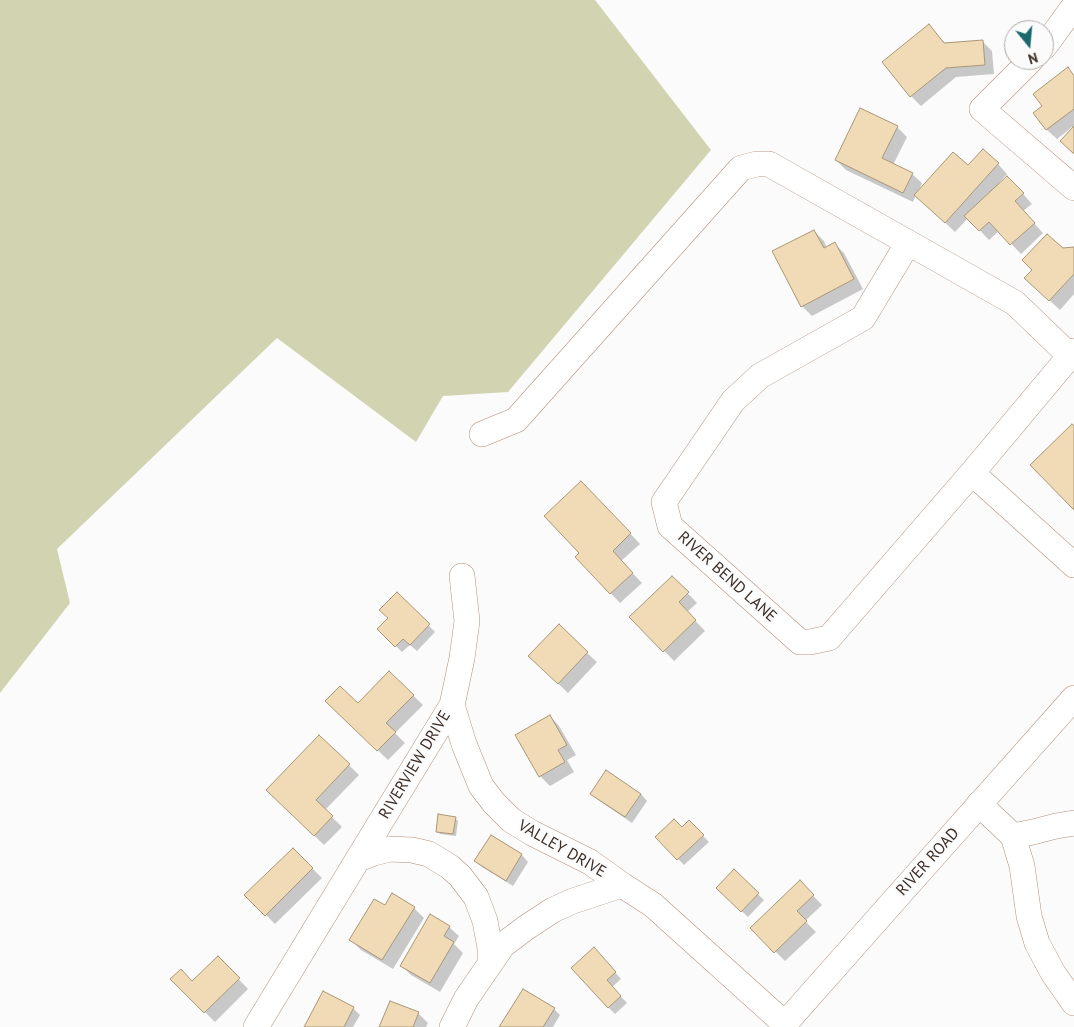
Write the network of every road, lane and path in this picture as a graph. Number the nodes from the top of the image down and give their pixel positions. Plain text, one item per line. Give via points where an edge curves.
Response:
1 (1074, 6) edge
2 (1054, 34) edge
3 (1021, 70) edge
4 (1074, 188) edge
5 (908, 242) junction
6 (1072, 354) edge
7 (482, 434) dead end
8 (972, 473) junction
9 (1074, 565) edge
10 (462, 576) dead end
11 (1074, 698) edge
12 (452, 705) junction
13 (980, 804) junction
14 (1074, 823) edge
15 (1013, 836) junction
16 (358, 860) junction
17 (622, 885) junction
18 (490, 964) junction
19 (1074, 1003) edge
20 (784, 1025) edge
21 (256, 1027) edge
22 (452, 1027) edge

1 - 2 street
3 - 4 street via 982,109
5 - 6 street, RIVER BEND LANE via 1015,303
5 - 7 street, RIVER BEND LANE via 769,164 741,168 516,420
5 - 8 street, RIVER BEND LANE via 863,318 760,376 733,401 664,502 670,526 800,642 810,642 830,638
6 - 8 street, RIVER BEND LANE
8 - 9 street
10 - 12 street, RIVERVIEW DRIVE via 467,621
11 - 13 street, RIVER ROAD
12 - 16 street, RIVERVIEW DRIVE
12 - 17 street, VALLEY DRIVE via 481,786 494,804 518,825 590,862
13 - 15 street
13 - 20 street, RIVER ROAD
14 - 15 street
15 - 19 street via 1037,943
16 - 18 street via 390,849 412,850 430,854 450,867 476,897 485,921
16 - 21 street, RIVERVIEW DRIVE
17 - 18 street, VALLEY DRIVE via 554,910 503,945
17 - 20 street, VALLEY DRIVE via 652,905
18 - 22 street, VALLEY DRIVE

